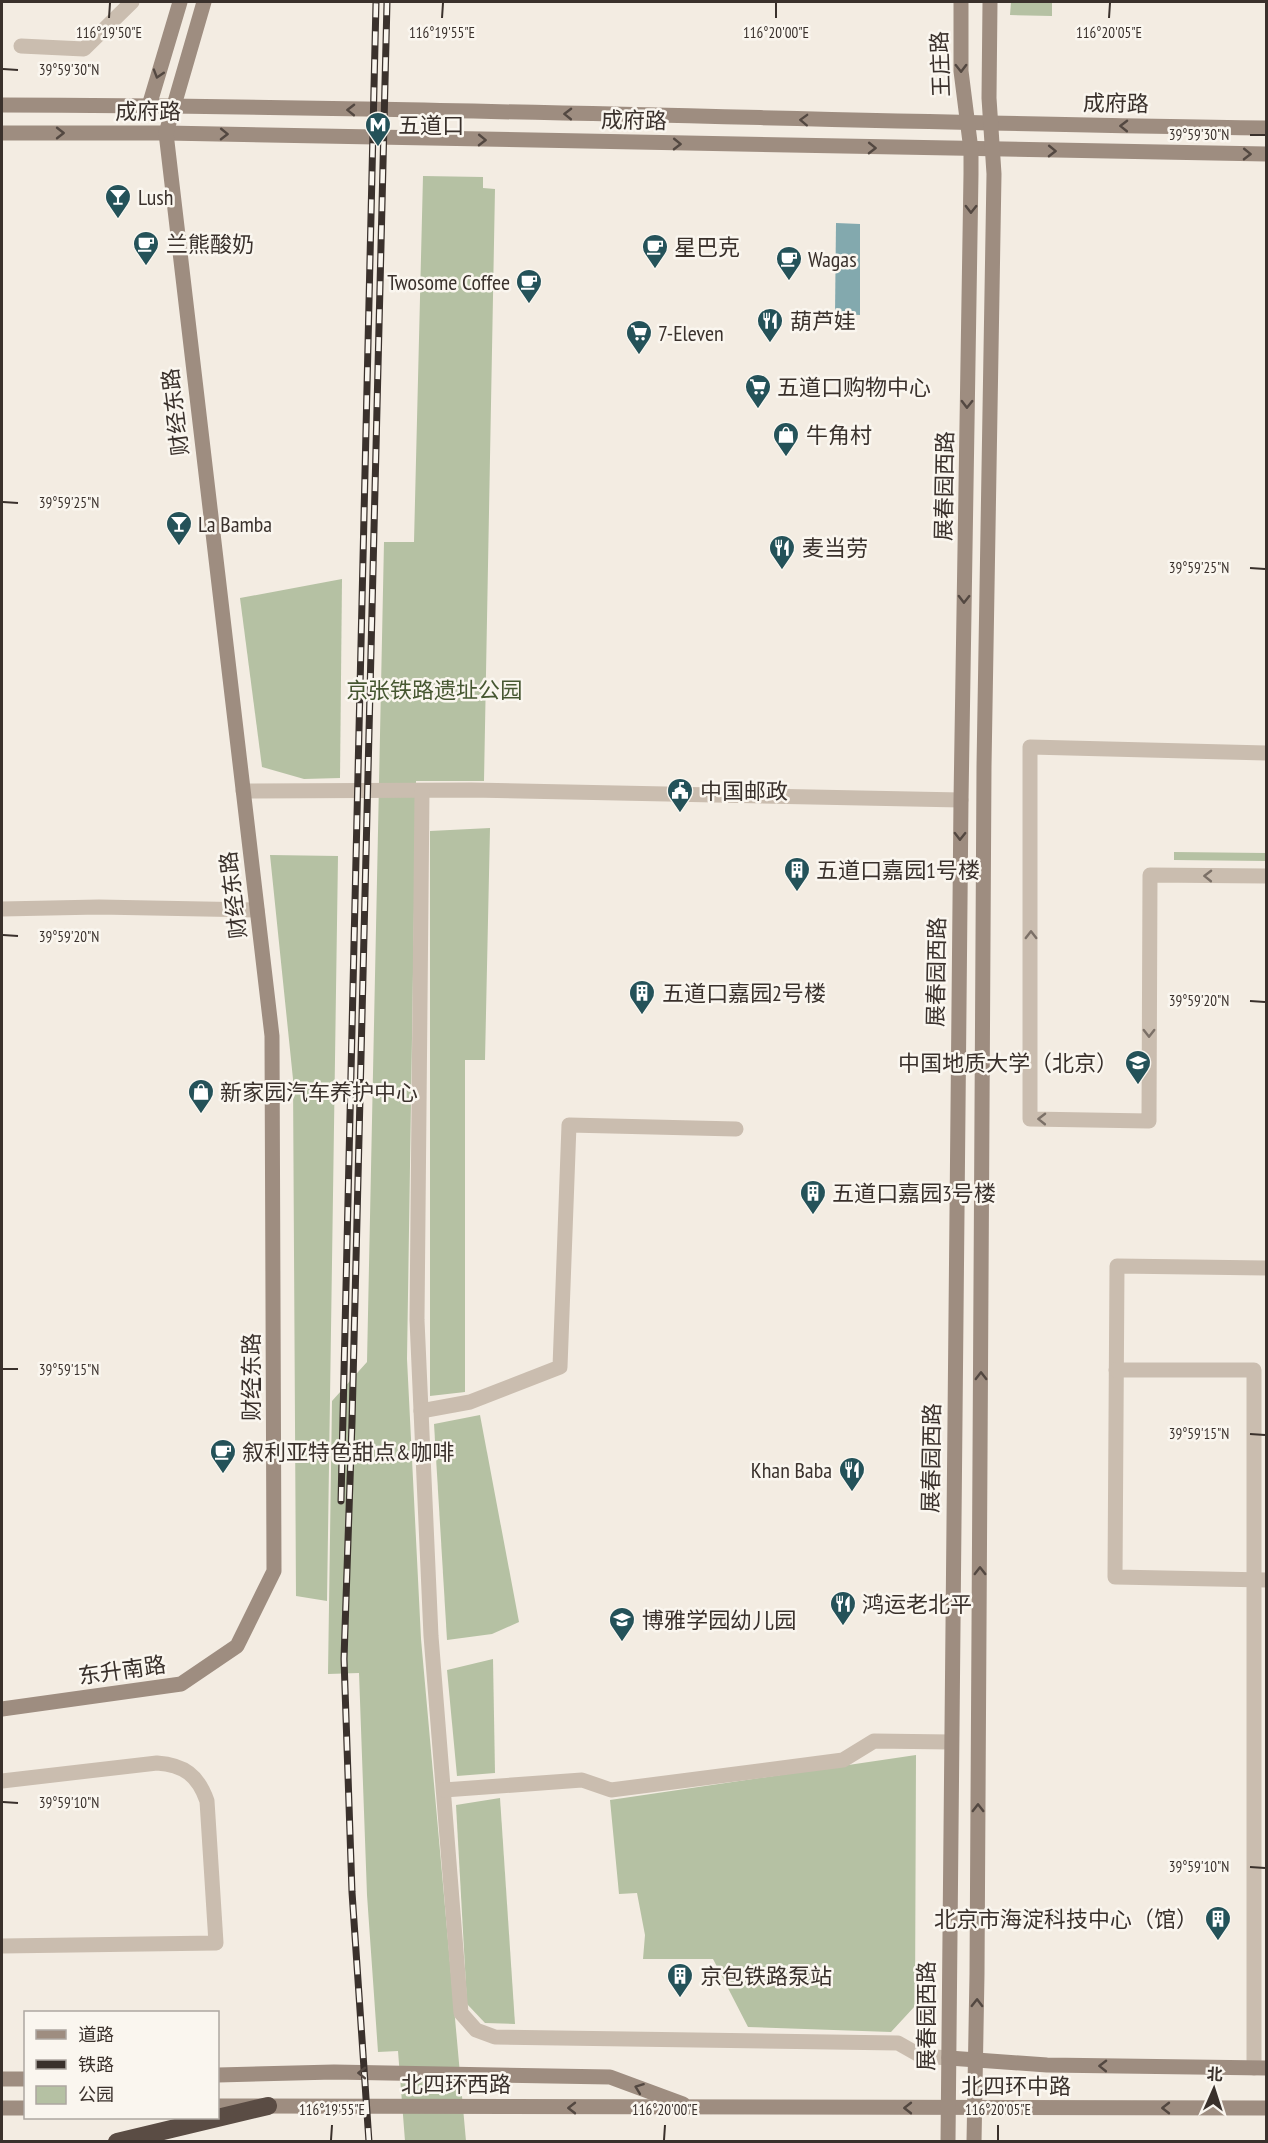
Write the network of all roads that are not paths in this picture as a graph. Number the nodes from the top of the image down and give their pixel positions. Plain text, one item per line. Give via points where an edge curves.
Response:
1 (132, 2) edge
2 (180, 2) edge
3 (204, 2) edge
4 (962, 2) edge
5 (990, 2) edge
6 (21, 46) dead end
7 (2, 105) edge
8 (149, 106) junction
9 (174, 106) junction
10 (968, 124) junction
11 (992, 124) junction
12 (1266, 128) edge
13 (2, 133) edge
14 (165, 133) junction
15 (971, 150) junction
16 (994, 150) junction
17 (1266, 154) edge
18 (1266, 753) edge
19 (243, 791) junction
20 (422, 791) junction
21 (961, 800) junction
22 (1266, 876) edge
23 (2, 909) edge
24 (257, 910) junction
25 (736, 1129) dead end
26 (1266, 1268) edge
27 (1116, 1370) junction
28 (421, 1411) junction
29 (1260, 1471) edge
30 (1260, 1580) edge
31 (237, 1646) joint
32 (2, 1709) edge
33 (951, 1742) junction
34 (2, 1781) edge
35 (444, 1790) junction
36 (2, 1946) edge
37 (949, 2058) junction
38 (975, 2061) junction
39 (1260, 2068) edge
40 (219, 2074) edge
41 (2, 2079) edge
42 (24, 2079) edge
43 (219, 2106) edge
44 (268, 2106) junction
45 (2, 2108) edge
46 (24, 2108) edge
47 (694, 2108) junction
48 (1266, 2108) edge
49 (219, 2118) edge
50 (213, 2119) edge
51 (117, 2142) edge
52 (948, 2142) edge
53 (974, 2142) edge

1 - 6 street via 84,49
2 -> 8 main road
3 - 9 main road
4 -> 10 main road, 王庄路 via 961,80
5 - 11 main road, 展春园西路
7 - 8 main road, 成府路
8 - 9 main road, 成府路
8 - 14 main road
10 -> 9 main road, 成府路
9 - 14 main road
10 - 11 main road, 成府路
10 - 15 main road, 王庄路
12 -> 11 main road, 成府路
11 - 16 main road, 展春园西路
13 -> 14 main road, 成府路
14 -> 15 main road, 成府路
14 - 19 main road, 财经东路
15 - 16 main road, 成府路
15 -> 21 main road, 展春园西路
16 -> 17 main road, 成府路
38 -> 16 main road, 展春园西路 via 984,767
22 -> 18 street via 1150,875 1149,1121 1030,1119 1030,747
19 - 20 street
19 - 24 main road, 财经东路
20 - 21 street
20 - 28 street via 417,1320
21 -> 33 main road, 展春园西路
23 - 24 street via 99,906
24 - 31 main road, 财经东路 via 272,1036 274,1571
25 - 28 street via 568,1125 560,1367 470,1402
26 - 27 street via 1117,1266
27 - 29 street via 1254,1370
27 - 30 street via 1115,1577
28 - 35 street via 431,1636
29 - 30 street
30 - 39 street
31 - 32 main road, 东升南路 via 181,1684
33 - 35 street via 874,1741 843,1760 611,1790 582,1780
33 - 37 main road, 展春园西路
34 - 36 street via 157,1763 175,1764 191,1774 207,1801 216,1943
35 - 37 street via 461,2013 476,2030 495,2037 898,2043 921,2056
37 - 38 main road
37 - 52 main road, 展春园西路
39 -> 38 main road
38 - 53 main road, 展春园西路
47 -> 40 main road via 610,2077
41 - 42 main road
43 - 44 main road, 北四环西路
47 -> 44 main road, 北四环西路
44 - 49 highway
45 - 46 main road
48 -> 47 main road, 北四环中路
50 - 51 highway

